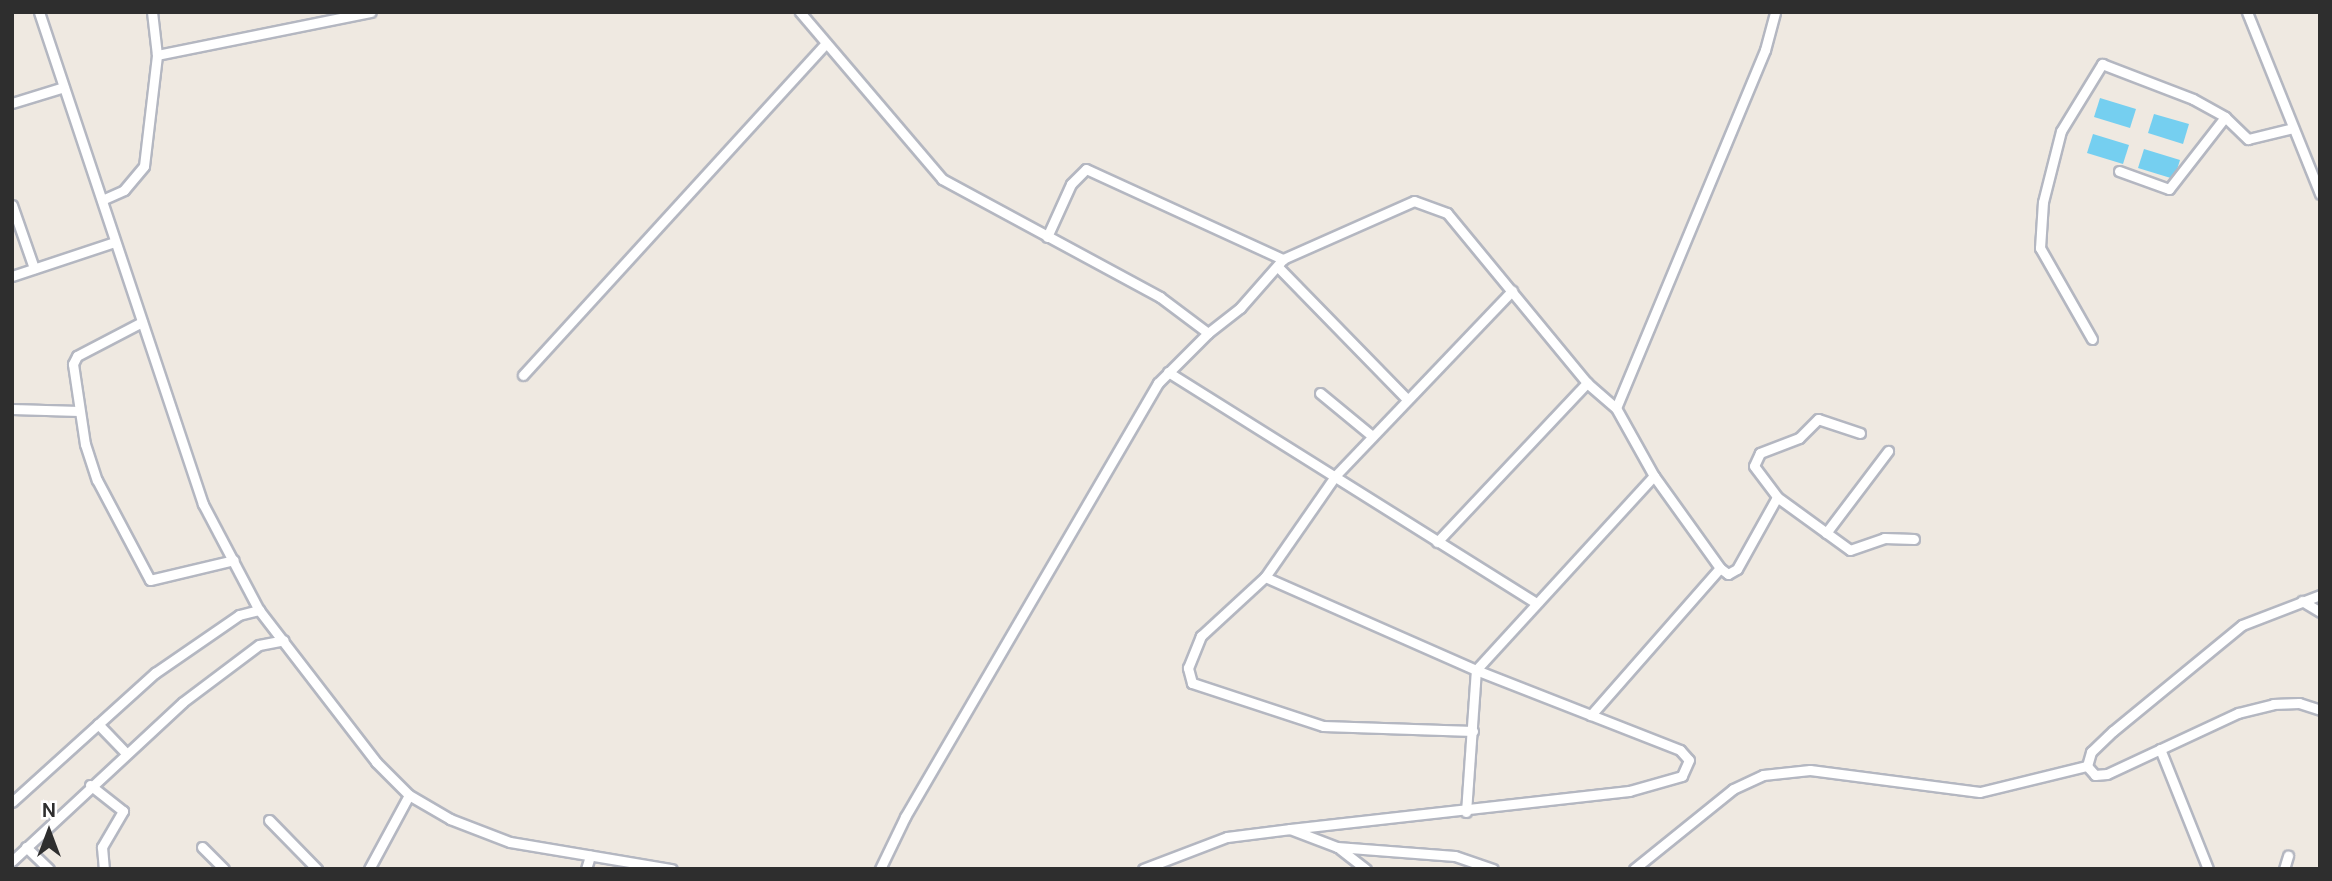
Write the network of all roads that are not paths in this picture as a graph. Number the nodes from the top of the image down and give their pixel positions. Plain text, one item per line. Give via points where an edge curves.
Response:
1 (39, 12) edge
2 (152, 12) edge
3 (371, 12) edge
4 (800, 12) edge
5 (1774, 12) edge
6 (2247, 12) edge
7 (361, 14) edge
8 (826, 43) junction
9 (157, 55) junction
10 (64, 87) junction
11 (12, 103) edge
12 (2225, 117) junction
13 (2293, 128) junction
14 (2119, 171) dead end
15 (2320, 194) edge
16 (102, 200) junction
17 (12, 205) edge
18 (1047, 237) junction
19 (115, 242) junction
20 (1281, 263) junction
21 (34, 268) junction
22 (12, 276) edge
23 (1512, 291) junction
24 (142, 322) junction
25 (1208, 333) junction
26 (2092, 339) dead end
27 (1168, 372) junction
28 (523, 375) dead end
29 (1587, 383) junction
30 (1320, 393) dead end
31 (1406, 398) junction
32 (1616, 408) junction
33 (12, 410) edge
34 (79, 411) junction
35 (1860, 433) dead end
36 (1371, 435) junction
37 (1888, 451) dead end
38 (1336, 475) junction
39 (1654, 476) junction
40 (1777, 497) junction
41 (1826, 533) junction
42 (1914, 539) dead end
43 (1437, 542) junction
44 (234, 560) junction
45 (1720, 568) junction
46 (1265, 577) junction
47 (2320, 595) edge
48 (2302, 601) junction
49 (1535, 602) junction
50 (259, 610) junction
51 (2320, 612) edge
52 (284, 640) junction
53 (1476, 670) junction
54 (2320, 710) edge
55 (1591, 715) junction
56 (98, 724) junction
57 (1473, 731) junction
58 (2160, 749) junction
59 (125, 752) junction
60 (2087, 766) junction
61 (90, 785) junction
62 (409, 795) junction
63 (12, 802) edge
64 (1466, 812) junction
65 (269, 820) dead end
66 (1290, 829) junction
67 (1337, 846) junction
68 (26, 847) junction
69 (202, 847) dead end
70 (590, 856) junction
71 (2288, 856) dead end
72 (12, 862) edge
73 (1157, 865) edge
74 (648, 867) edge
75 (50, 869) edge
76 (104, 869) edge
77 (224, 869) edge
78 (317, 869) edge
79 (369, 869) edge
80 (586, 869) edge
81 (672, 869) edge
82 (880, 869) edge
83 (1143, 869) edge
84 (1366, 869) edge
85 (1493, 869) edge
86 (1633, 869) edge
87 (2208, 869) edge
88 (2284, 869) edge

1 - 10 street
2 - 9 street
3 - 7 street
4 - 8 street
5 - 32 street via 1765,50
6 - 13 street
7 - 9 street
8 - 18 street via 942,179
8 - 28 street
9 - 16 street via 144,166 124,190
10 - 11 street
10 - 16 street
12 - 13 street via 2248,139
12 - 14 street via 2169,189
12 - 26 street via 2146,78 2102,64 2061,131 2043,202 2040,248
13 - 15 street
16 - 19 street
17 - 21 street
18 - 20 street via 1071,184 1086,169
18 - 25 street via 1160,298
19 - 21 street
19 - 24 street
20 - 23 street via 1380,212 1426,202 1447,213
20 - 25 street
20 - 31 street
21 - 22 street
23 - 29 street
23 - 31 street
24 - 34 street via 77,356 72,375
24 - 44 street via 203,503
25 - 27 street
27 - 38 street
27 - 82 street via 1081,511
29 - 32 street
29 - 43 street
30 - 36 street
31 - 36 street
32 - 39 street
33 - 34 street
34 - 44 street via 97,480 123,522 144,577 158,580
35 - 40 street via 1818,419 1799,438 1760,453 1754,466
36 - 38 street
37 - 41 street
38 - 43 street
38 - 46 street
39 - 45 street
39 - 49 street
40 - 41 street
40 - 45 street via 1737,569 1728,575
41 - 42 street via 1850,550 1884,538
43 - 49 street
44 - 50 street
45 - 55 street
46 - 53 street
46 - 57 street via 1201,636 1188,668 1192,683 1323,726
47 - 48 street
48 - 51 street
48 - 60 street via 2233,632 2113,731 2091,752
49 - 53 street
50 - 52 street
50 - 56 street via 239,615 210,633
52 - 59 street via 259,645
52 - 62 street via 376,762
53 - 55 street
53 - 57 street
54 - 58 street via 2299,703 2273,704 2238,713
55 - 64 street via 1680,750 1689,760 1688,770 1655,786
56 - 59 street
56 - 63 street
57 - 64 street
58 - 60 street via 2107,774 2095,775
58 - 87 street
59 - 61 street
60 - 86 street via 1980,792 1810,771 1763,775 1732,789
61 - 68 street
61 - 76 street via 123,811 102,847
62 - 70 street via 491,835
62 - 79 street
64 - 66 street
65 - 78 street
66 - 67 street
66 - 73 street via 1227,837
67 - 84 street
67 - 85 street via 1455,856
68 - 72 street
68 - 75 street
69 - 77 street
70 - 74 street
70 - 80 street
71 - 88 street
73 - 83 street
74 - 81 street

